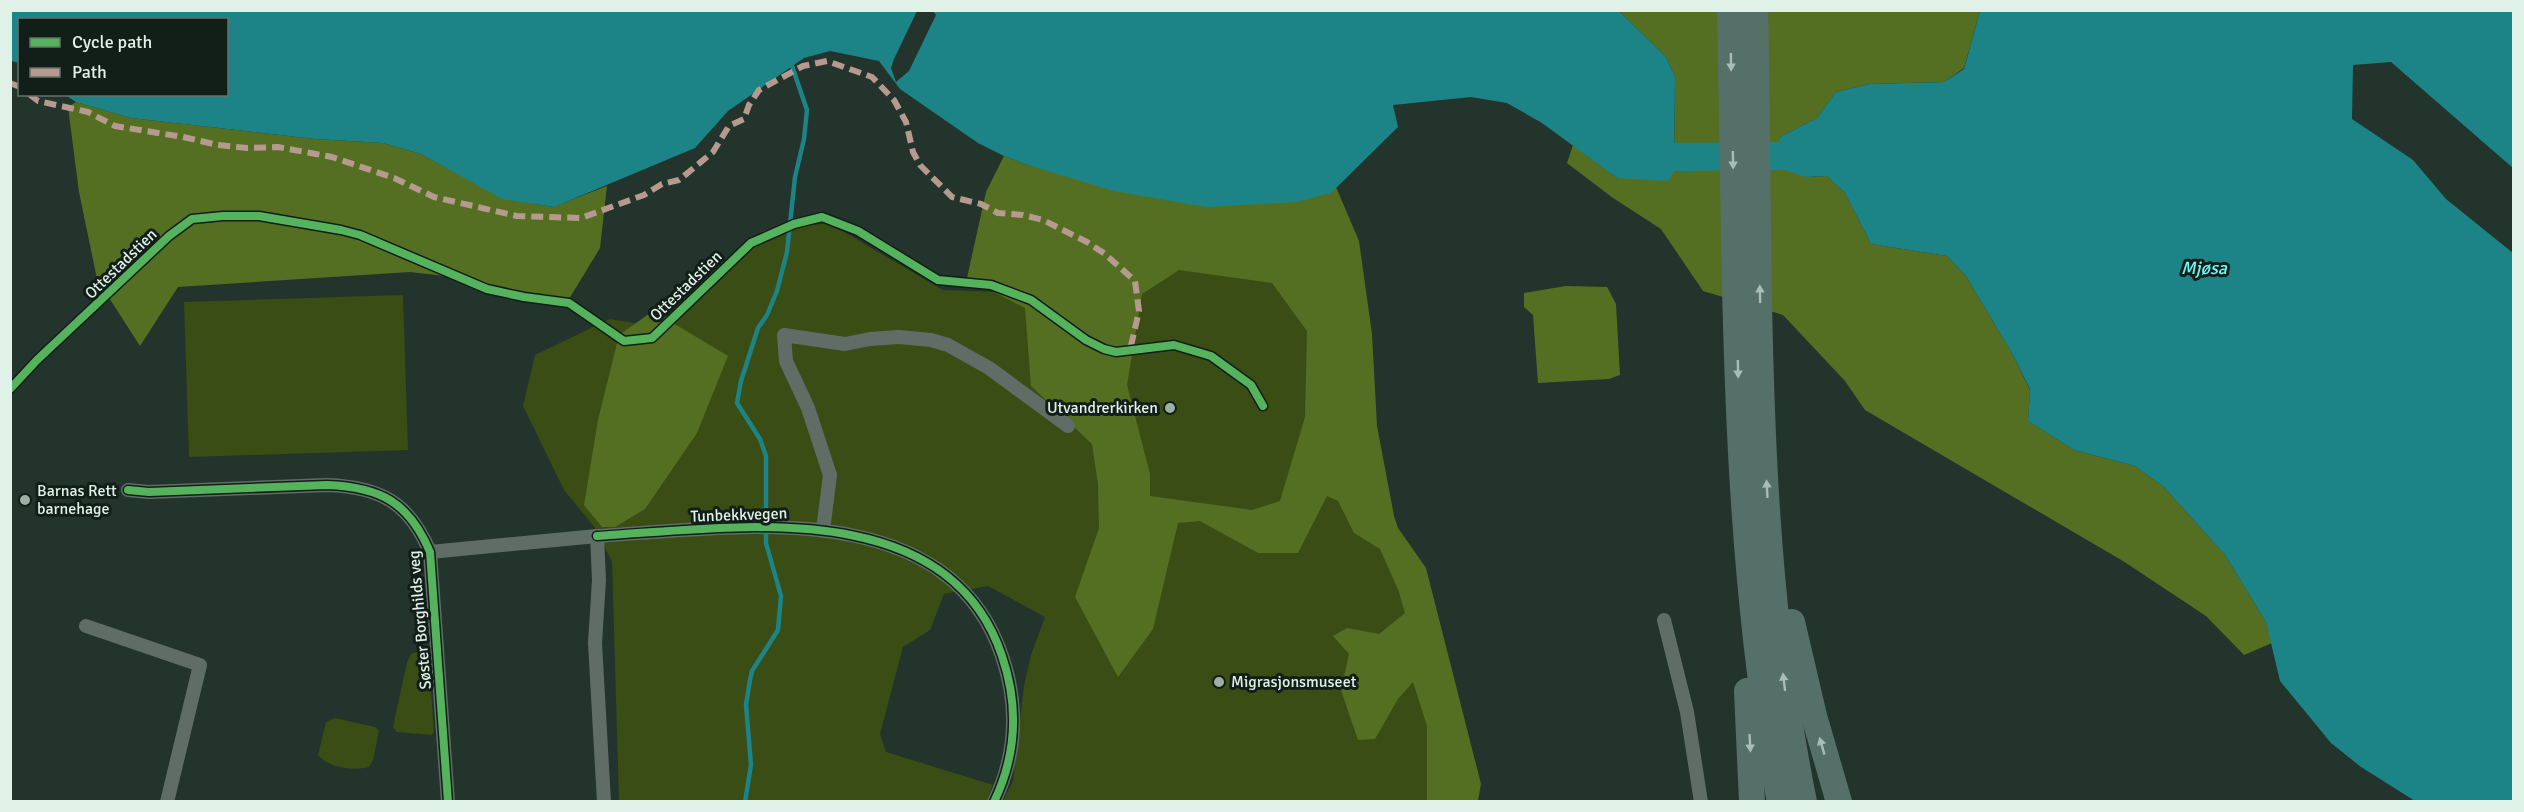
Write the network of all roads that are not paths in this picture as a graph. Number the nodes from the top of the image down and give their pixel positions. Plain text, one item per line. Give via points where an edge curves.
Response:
1 (1730, 10) edge
2 (1755, 10) edge
3 (1746, 204) junction
4 (1068, 426) dead end
5 (128, 490) dead end
6 (823, 530) junction
7 (597, 536) junction
8 (1770, 548) junction
9 (430, 552) junction
10 (1748, 559) junction
11 (1664, 620) dead end
12 (86, 626) dead end
13 (167, 801) edge
14 (448, 801) edge
15 (604, 801) edge
16 (994, 801) edge
17 (1701, 801) edge
18 (1752, 801) edge
19 (1780, 801) edge
20 (1804, 801) edge
21 (1839, 801) edge

1 -> 3 highway via 1732,114
2 - 3 highway via 1757,114
8 -> 3 highway via 1762,384
3 -> 10 highway via 1740,424
4 - 6 street via 989,368 948,345 899,337 845,344 784,335 786,362 808,408 830,475
5 - 9 street, Søster Borghilds veg via 355,486 372,490 405,512 421,530
6 - 7 street, Tunbekkvegen via 789,526
6 - 16 street, Tunbekkvegen via 851,535 927,562 972,598 993,630 1008,676 1014,715 1014,738
7 - 9 street, Tunbekkvegen
7 - 15 street via 595,643
20 -> 8 highway via 1784,682
21 -> 8 highway
9 - 14 street, Søster Borghilds veg
10 -> 18 highway via 1746,678
10 - 19 highway via 1762,691
11 - 17 street via 1687,712
12 - 13 street via 200,665

